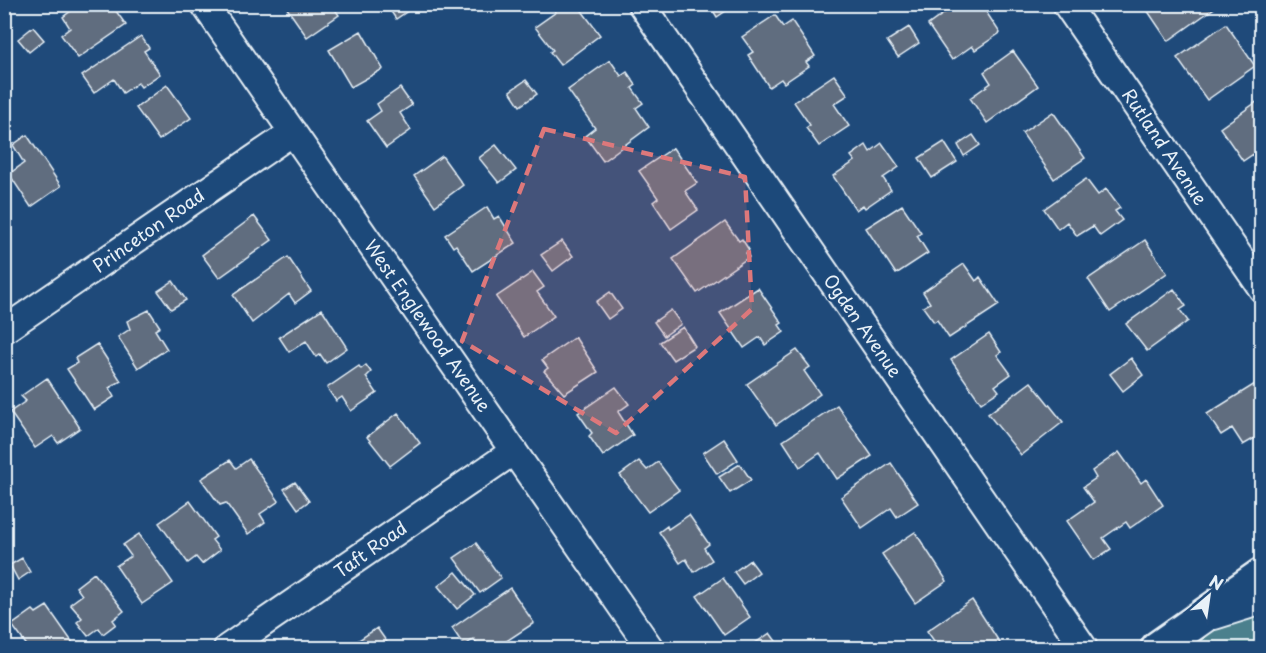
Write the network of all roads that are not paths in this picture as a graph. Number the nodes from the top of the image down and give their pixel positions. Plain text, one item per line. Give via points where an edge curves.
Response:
1 (204, 4) edge
2 (641, 4) edge
3 (1066, 4) edge
4 (293, 132) junction
5 (1262, 289) edge
6 (4, 330) edge
7 (514, 451) junction
8 (1262, 575) edge
9 (1262, 602) edge
10 (1197, 621) junction
11 (227, 648) edge
12 (650, 648) edge
13 (1084, 648) edge
14 (1158, 648) edge

1 - 4 street, West Englewood Avenue
2 - 13 street, Ogden Avenue
3 - 5 street, Rutland Avenue
4 - 6 street, Princeton Road
4 - 7 street, West Englewood Avenue
7 - 11 street, Taft Road
7 - 12 street, West Englewood Avenue
8 - 10 street
9 - 10 street
10 - 14 street

